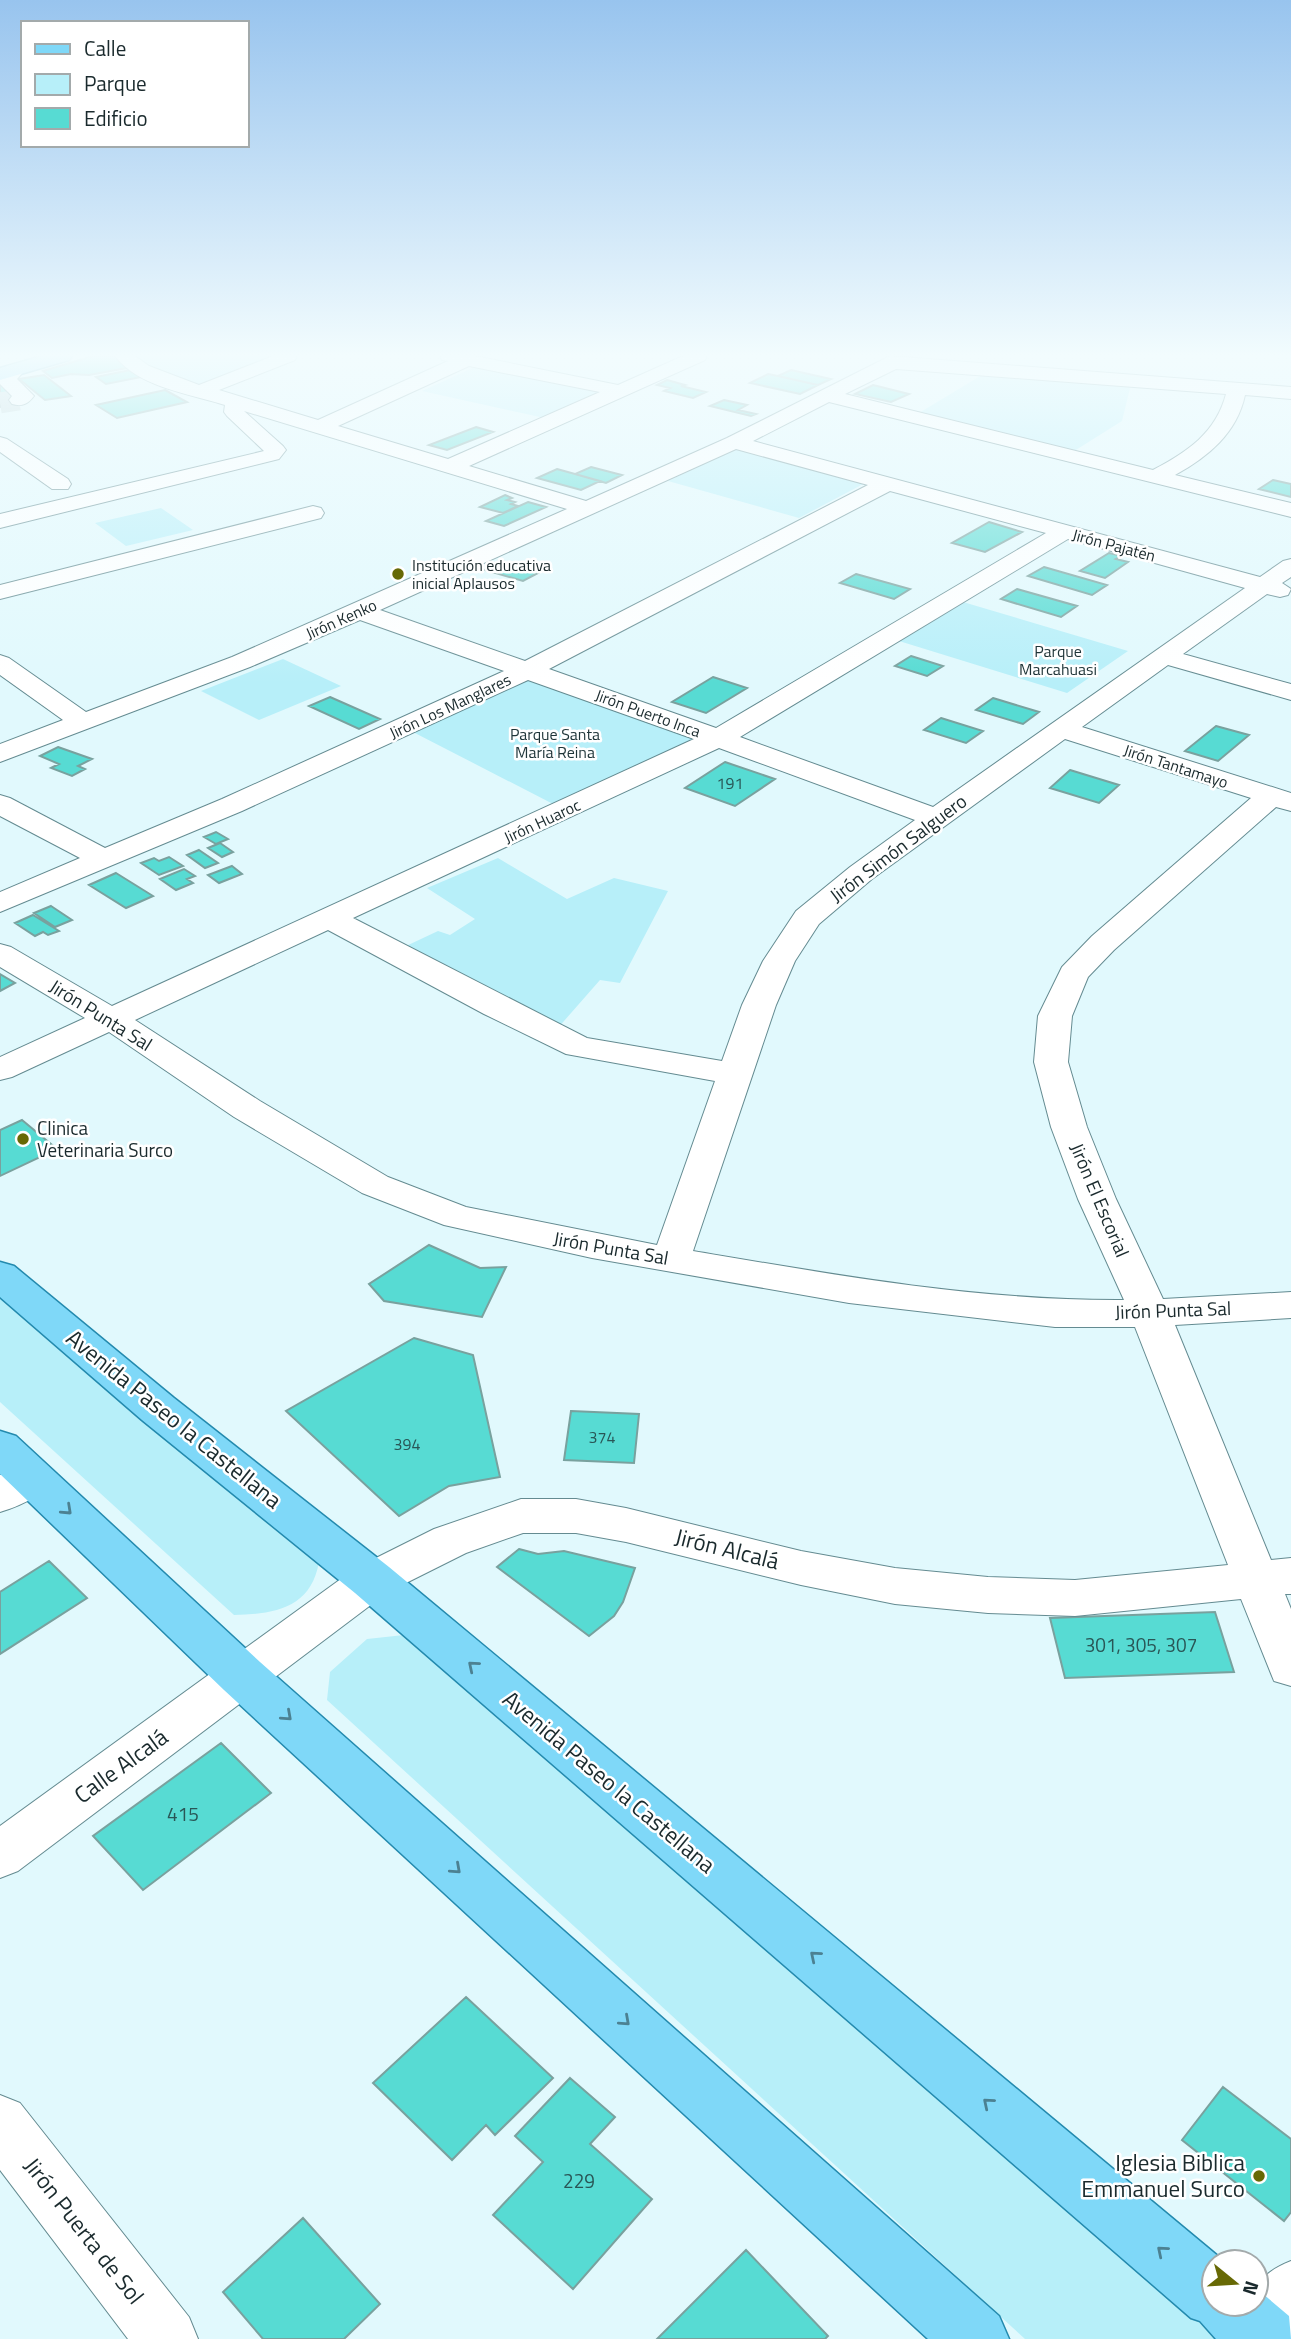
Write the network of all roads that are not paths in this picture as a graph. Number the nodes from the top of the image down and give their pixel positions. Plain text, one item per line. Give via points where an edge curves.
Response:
1 (33, 465) edge
2 (237, 465) edge
3 (446, 465) edge
4 (456, 465) edge
5 (683, 465) edge
6 (818, 465) edge
7 (1112, 465) edge
8 (1177, 465) edge
9 (452, 467) junction
10 (1157, 476) junction
11 (61, 484) dead end
12 (887, 484) junction
13 (587, 509) junction
14 (1291, 510) edge
15 (313, 513) dead end
16 (0, 521) edge
17 (1064, 532) junction
18 (1291, 566) edge
19 (1278, 590) edge
20 (0, 592) edge
21 (359, 611) junction
22 (1166, 657) junction
23 (0, 663) edge
24 (528, 670) junction
25 (1291, 692) edge
26 (83, 722) junction
27 (1062, 729) junction
28 (718, 738) junction
29 (0, 754) edge
30 (1281, 799) edge
31 (0, 804) edge
32 (936, 818) junction
33 (103, 859) junction
34 (0, 904) edge
35 (331, 919) junction
36 (0, 954) edge
37 (111, 1019) junction
38 (0, 1070) edge
39 (736, 1074) junction
40 (671, 1259) junction
41 (0, 1275) edge
42 (1291, 1305) edge
43 (1150, 1313) junction
44 (11, 1473) edge
45 (1273, 1578) edge
46 (372, 1580) junction
47 (1291, 1667) edge
48 (242, 1676) junction
49 (0, 1855) edge
50 (0, 2123) edge
51 (1200, 2270) edge
52 (167, 2339) edge
53 (976, 2339) edge

1 - 11 street
2 - 16 street
3 - 9 street
4 - 9 street
5 - 13 street, Jirón Kenko
6 - 12 street, Jirón Pajatén
7 - 10 street
8 - 10 street
9 - 13 street
10 - 14 street
12 - 17 street, Jirón Pajatén
12 - 24 street, Jirón Los Manglares
13 - 21 street, Jirón Kenko
15 - 20 street
17 - 19 street, Jirón Pajatén
17 - 28 street, Jirón Huaroc
18 - 19 street, Jirón Simón Salguero
19 - 22 street, Jirón Simón Salguero
21 - 24 street, Jirón Puerto Inca
21 - 26 street, Jirón Kenko
22 - 25 street
22 - 27 street, Jirón Simón Salguero
23 - 26 street
24 - 28 street, Jirón Puerto Inca
24 - 33 street, Jirón Los Manglares
26 - 29 street, Jirón Kenko
27 - 30 street, Jirón Tantamayo
27 - 32 street, Jirón Simón Salguero
28 - 32 street, Jirón Puerto Inca
28 - 35 street, Jirón Huaroc
30 - 43 street, Jirón El Escorial via 1103,943 1073,974 1055,1016 1051,1062 1069,1127
31 - 33 street
32 - 39 street, Jirón Simón Salguero via 807,918 779,961
33 - 34 street, Jirón Los Manglares
35 - 37 street, Jirón Huaroc
35 - 39 street via 578,1047
36 - 37 street, Jirón Punta Sal
37 - 38 street, Jirón Huaroc
37 - 40 street, Jirón Punta Sal via 247,1110 375,1185 457,1217
39 - 40 street, Jirón Simón Salguero
40 - 43 street, Jirón Punta Sal via 955,1304 1055,1314
41 - 46 main road, Avenida Paseo la Castellana
42 - 43 street, Jirón Punta Sal
43 - 45 street, Jirón El Escorial
44 -> 48 main road
45 - 46 street, Jirón Alcalá via 1075,1598 988,1595 868,1581 576,1516 535,1516 450,1541
45 - 47 street, Jirón El Escorial
46 - 48 street, Jirón Alcalá
51 -> 46 main road, Avenida Paseo la Castellana
48 - 49 street, Calle Alcalá
48 -> 53 main road
50 - 52 street, Jirón Puerta de Sol

